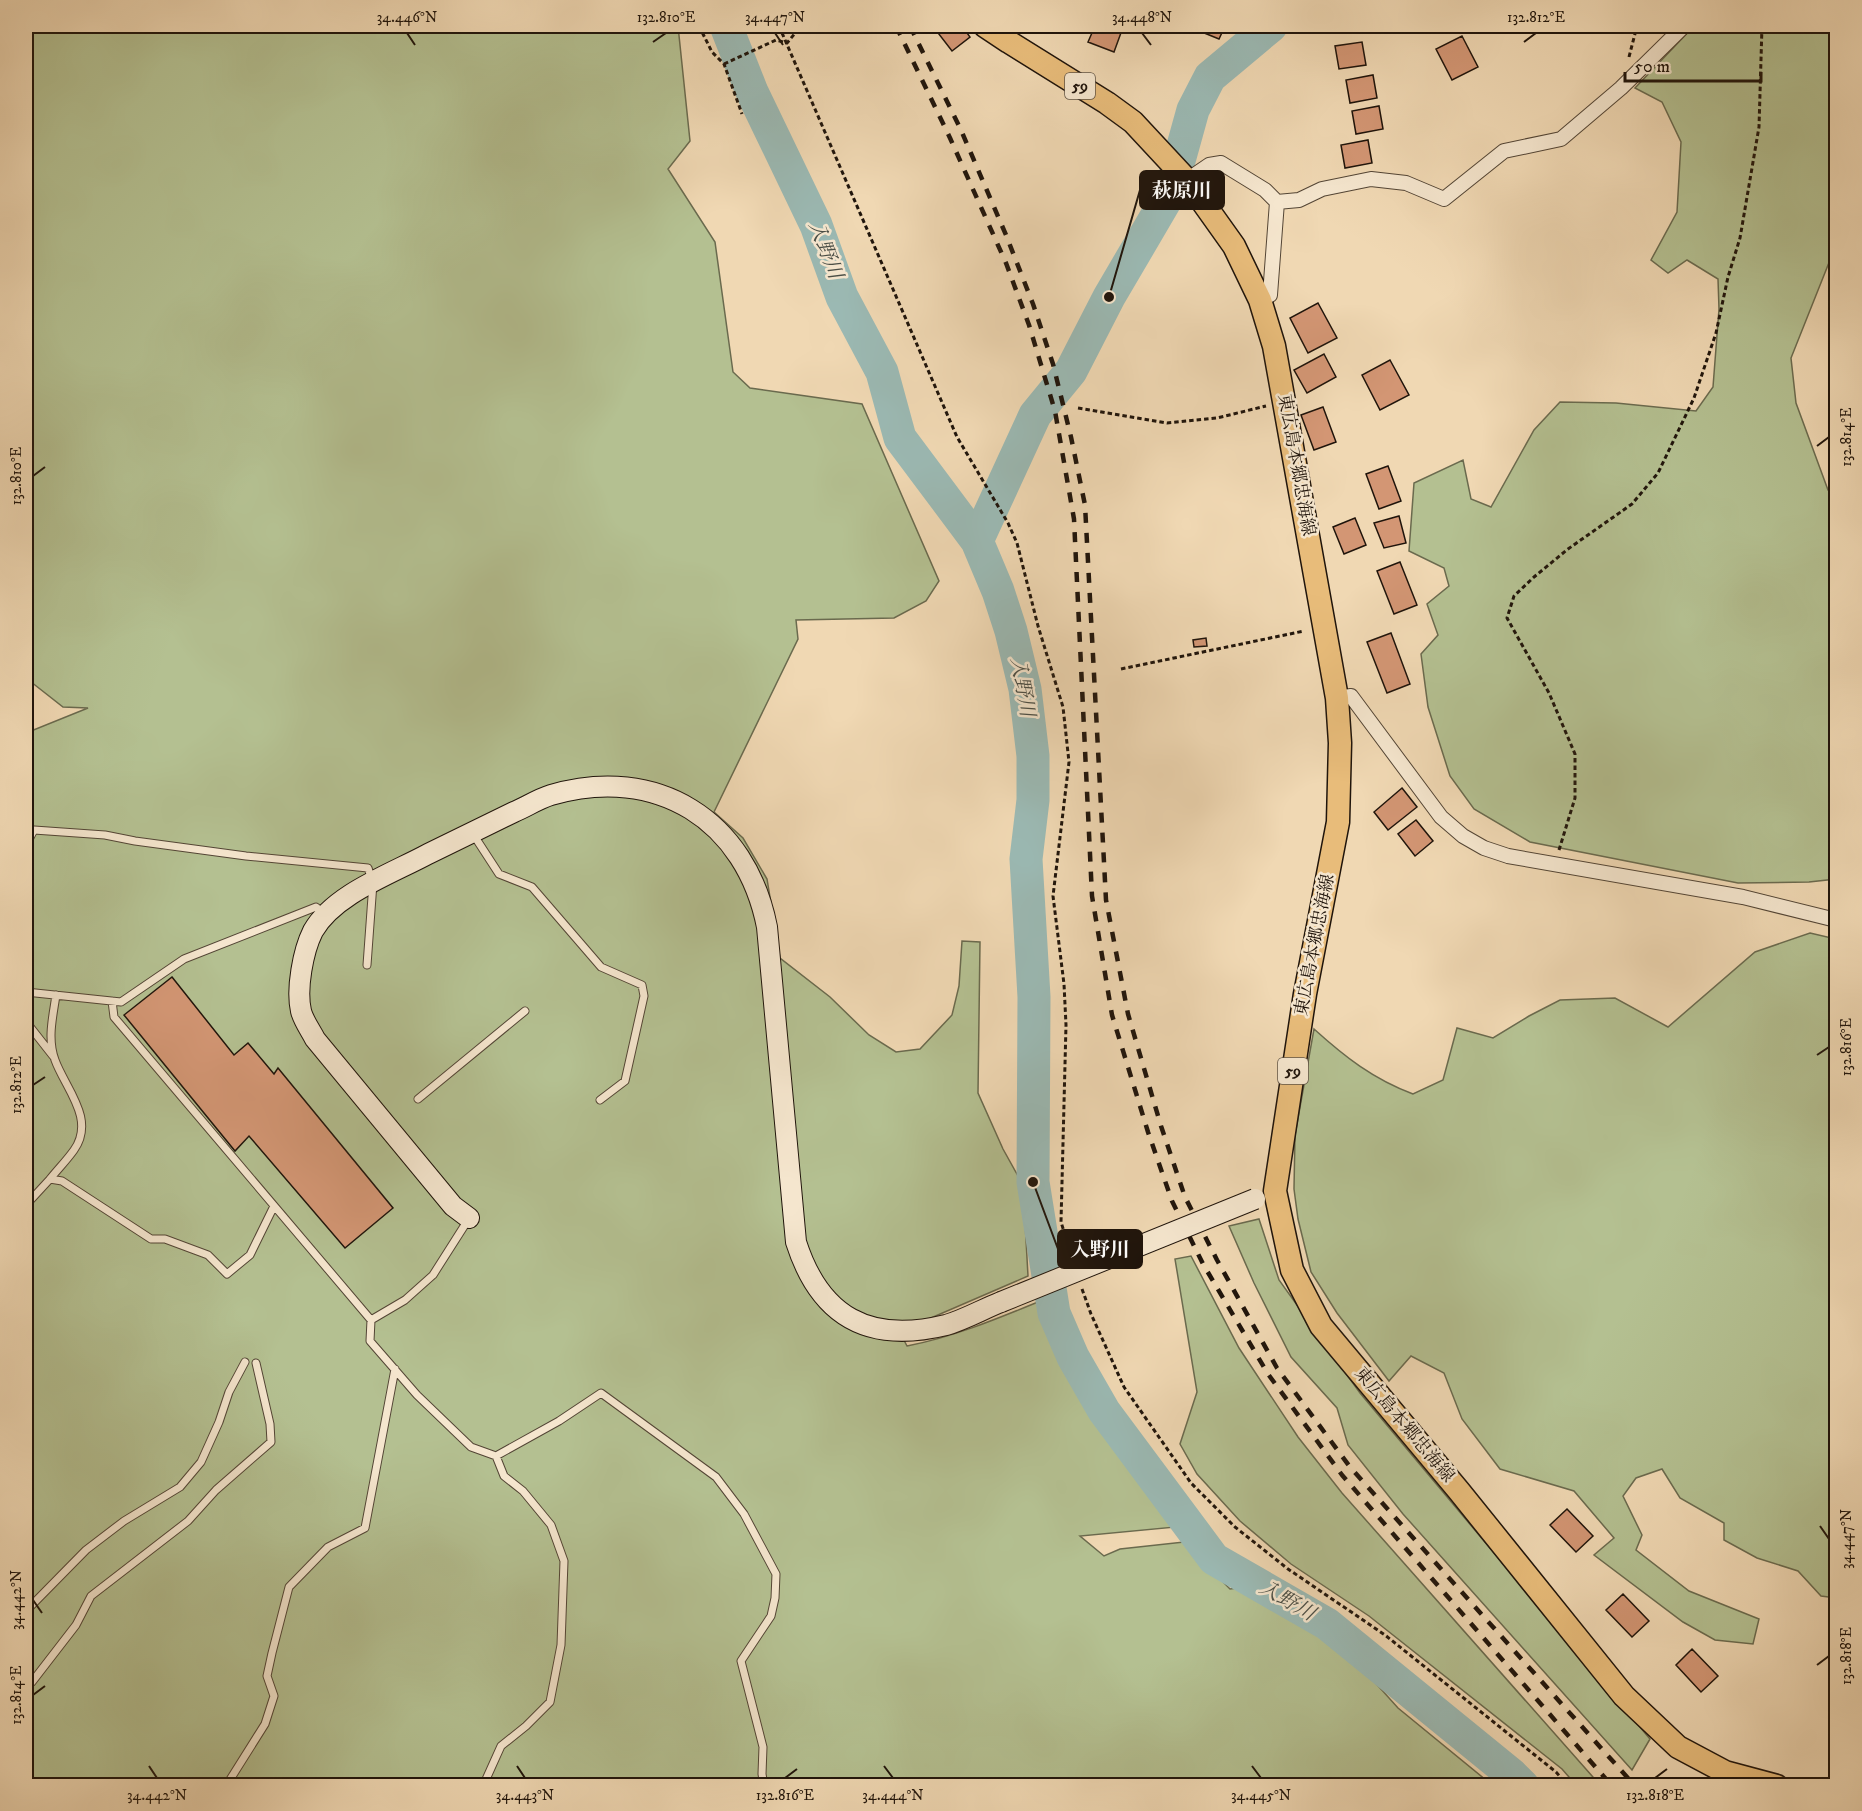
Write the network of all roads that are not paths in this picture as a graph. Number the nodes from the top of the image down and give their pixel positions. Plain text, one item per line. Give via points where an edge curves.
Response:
1 (985, 26) edge
2 (1684, 26) edge
3 (1187, 180) junction
4 (1277, 202) junction
5 (1260, 300) junction
6 (1337, 698) junction
7 (471, 832) junction
8 (26, 845) edge
9 (373, 883) junction
10 (326, 914) junction
11 (1836, 920) edge
12 (367, 965) dead end
13 (26, 992) edge
14 (56, 995) junction
15 (112, 1001) junction
16 (525, 1011) dead end
17 (26, 1023) edge
18 (54, 1058) junction
19 (418, 1099) dead end
20 (600, 1100) dead end
21 (50, 1179) junction
22 (1265, 1195) junction
23 (26, 1205) edge
24 (274, 1206) junction
25 (469, 1218) joint
26 (371, 1320) junction
27 (245, 1362) dead end
28 (256, 1363) dead end
29 (395, 1369) junction
30 (496, 1456) junction
31 (26, 1611) edge
32 (26, 1687) edge
33 (226, 1785) edge
34 (483, 1785) edge
35 (764, 1785) edge
36 (1777, 1785) edge

1 - 3 main road, 東広島本郷忠海線 / 59 via 1133,122
2 - 4 street via 1621,88 1561,139 1504,151 1444,200 1406,183 1371,179 1322,189 1299,200
3 - 4 street via 1209,165 1221,163
3 - 5 main road, 東広島本郷忠海線 / 59 via 1234,246
4 - 5 street via 1270,296
5 - 6 main road, 東広島本郷忠海線 / 59 via 1274,346
6 - 11 street via 1352,696 1441,818 1484,848 1508,856 1743,897
6 - 22 main road, 東広島本郷忠海線 / 59 via 1338,822
7 - 9 street
7 - 20 lane via 499,874 532,887 601,967 642,985 644,996 625,1081
7 - 22 street, bridge via 548,796 624,786 670,798 699,813 736,851 749,870 767,927 796,1242 814,1283 827,1302 849,1320 879,1329 911,1331 947,1325
8 - 9 lane via 34,830 105,835 368,868
9 - 10 street via 345,897
9 - 12 lane
10 - 15 lane via 316,907 184,959 121,1002
10 - 25 street via 305,953 301,1012 315,1039 453,1206
13 - 14 lane
14 - 15 lane
14 - 18 lane via 50,1029
15 - 24 lane via 114,1017
16 - 19 lane
17 - 18 lane
18 - 21 lane via 83,1126 76,1148
21 - 23 lane
21 - 24 lane via 62,1181 151,1239 165,1239 208,1255 227,1274 250,1255
22 - 36 main road, 東広島本郷忠海線 / 59 via 1292,1270 1321,1326 1624,1696 1678,1747 1725,1772
24 - 26 lane
25 - 26 lane via 433,1275 405,1300
26 - 29 lane via 370,1341
27 - 31 lane via 201,1462 180,1487 86,1550
28 - 32 lane via 271,1442 216,1490 189,1521 92,1596 76,1625
29 - 30 lane via 471,1447
29 - 33 lane via 365,1528 328,1547 290,1587 267,1676 274,1696 266,1724
30 - 34 lane via 504,1476 524,1491 551,1525 564,1561 561,1645 550,1702 501,1746
30 - 35 lane via 602,1393 716,1477 744,1514 776,1574 771,1616 741,1661 762,1747

